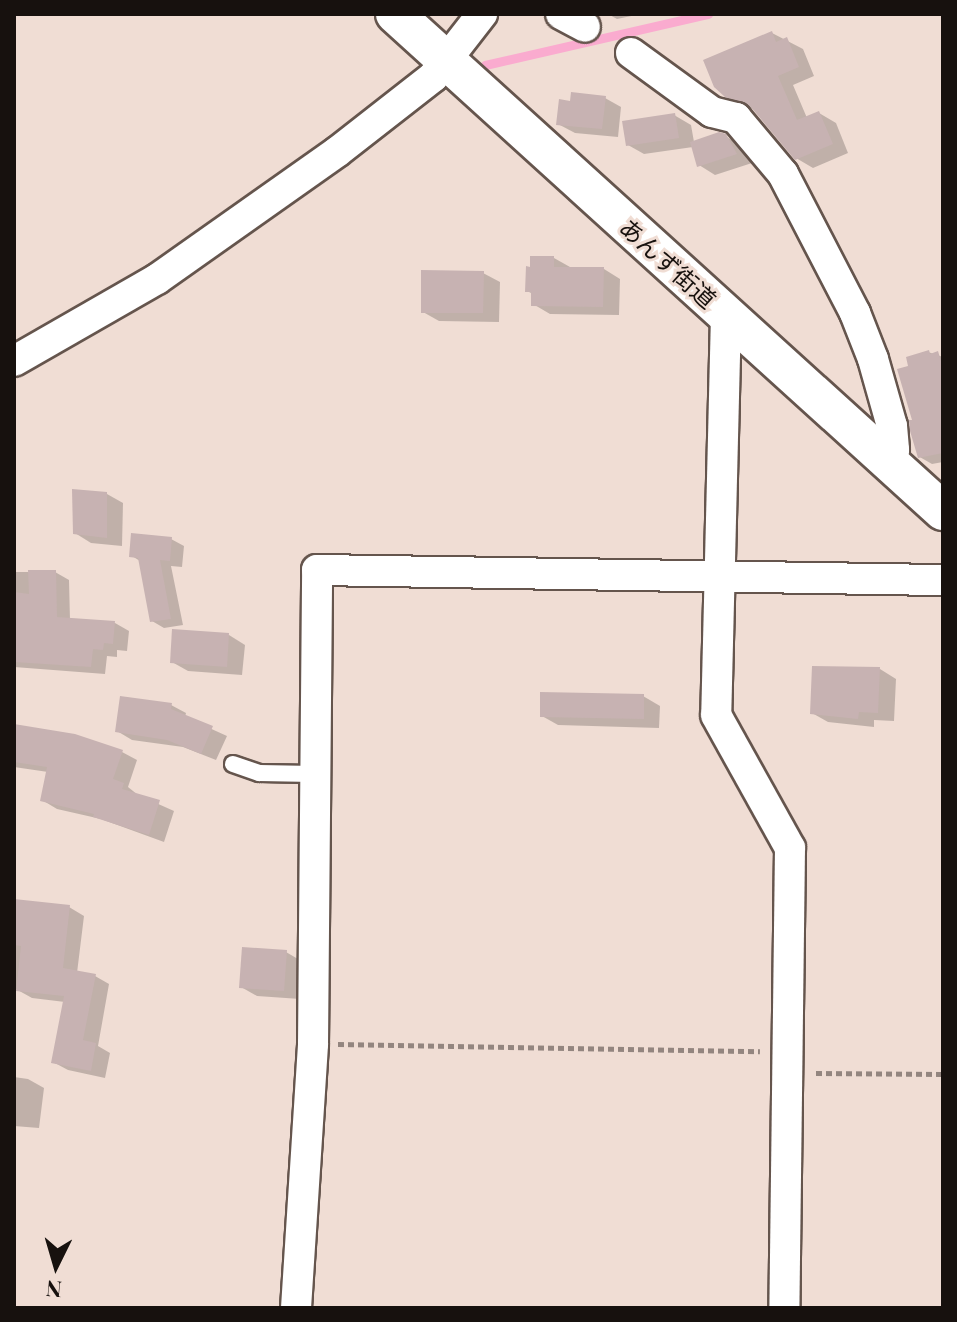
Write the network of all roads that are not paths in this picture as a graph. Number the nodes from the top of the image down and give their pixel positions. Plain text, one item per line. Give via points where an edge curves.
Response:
1 (395, 14) edge
2 (482, 14) edge
3 (631, 53) dead end
4 (445, 60) junction
5 (726, 315) junction
6 (14, 361) edge
7 (889, 461) junction
8 (943, 511) edge
9 (719, 579) junction
10 (943, 580) edge
11 (233, 764) dead end
12 (314, 774) junction
13 (296, 1308) edge
14 (784, 1308) edge

1 - 4 street, あんず街道
2 - 4 street
3 - 7 street via 712,112 736,118 783,174 873,359 892,426 894,450
4 - 5 street, あんず街道
4 - 6 street via 433,77 337,152 157,279
5 - 7 street, あんず街道
5 - 9 street
7 - 8 street, あんず街道
9 - 10 street
9 - 12 street via 317,570
9 - 14 street via 716,715 790,848
11 - 12 lane via 259,773
12 - 13 street via 313,1044

